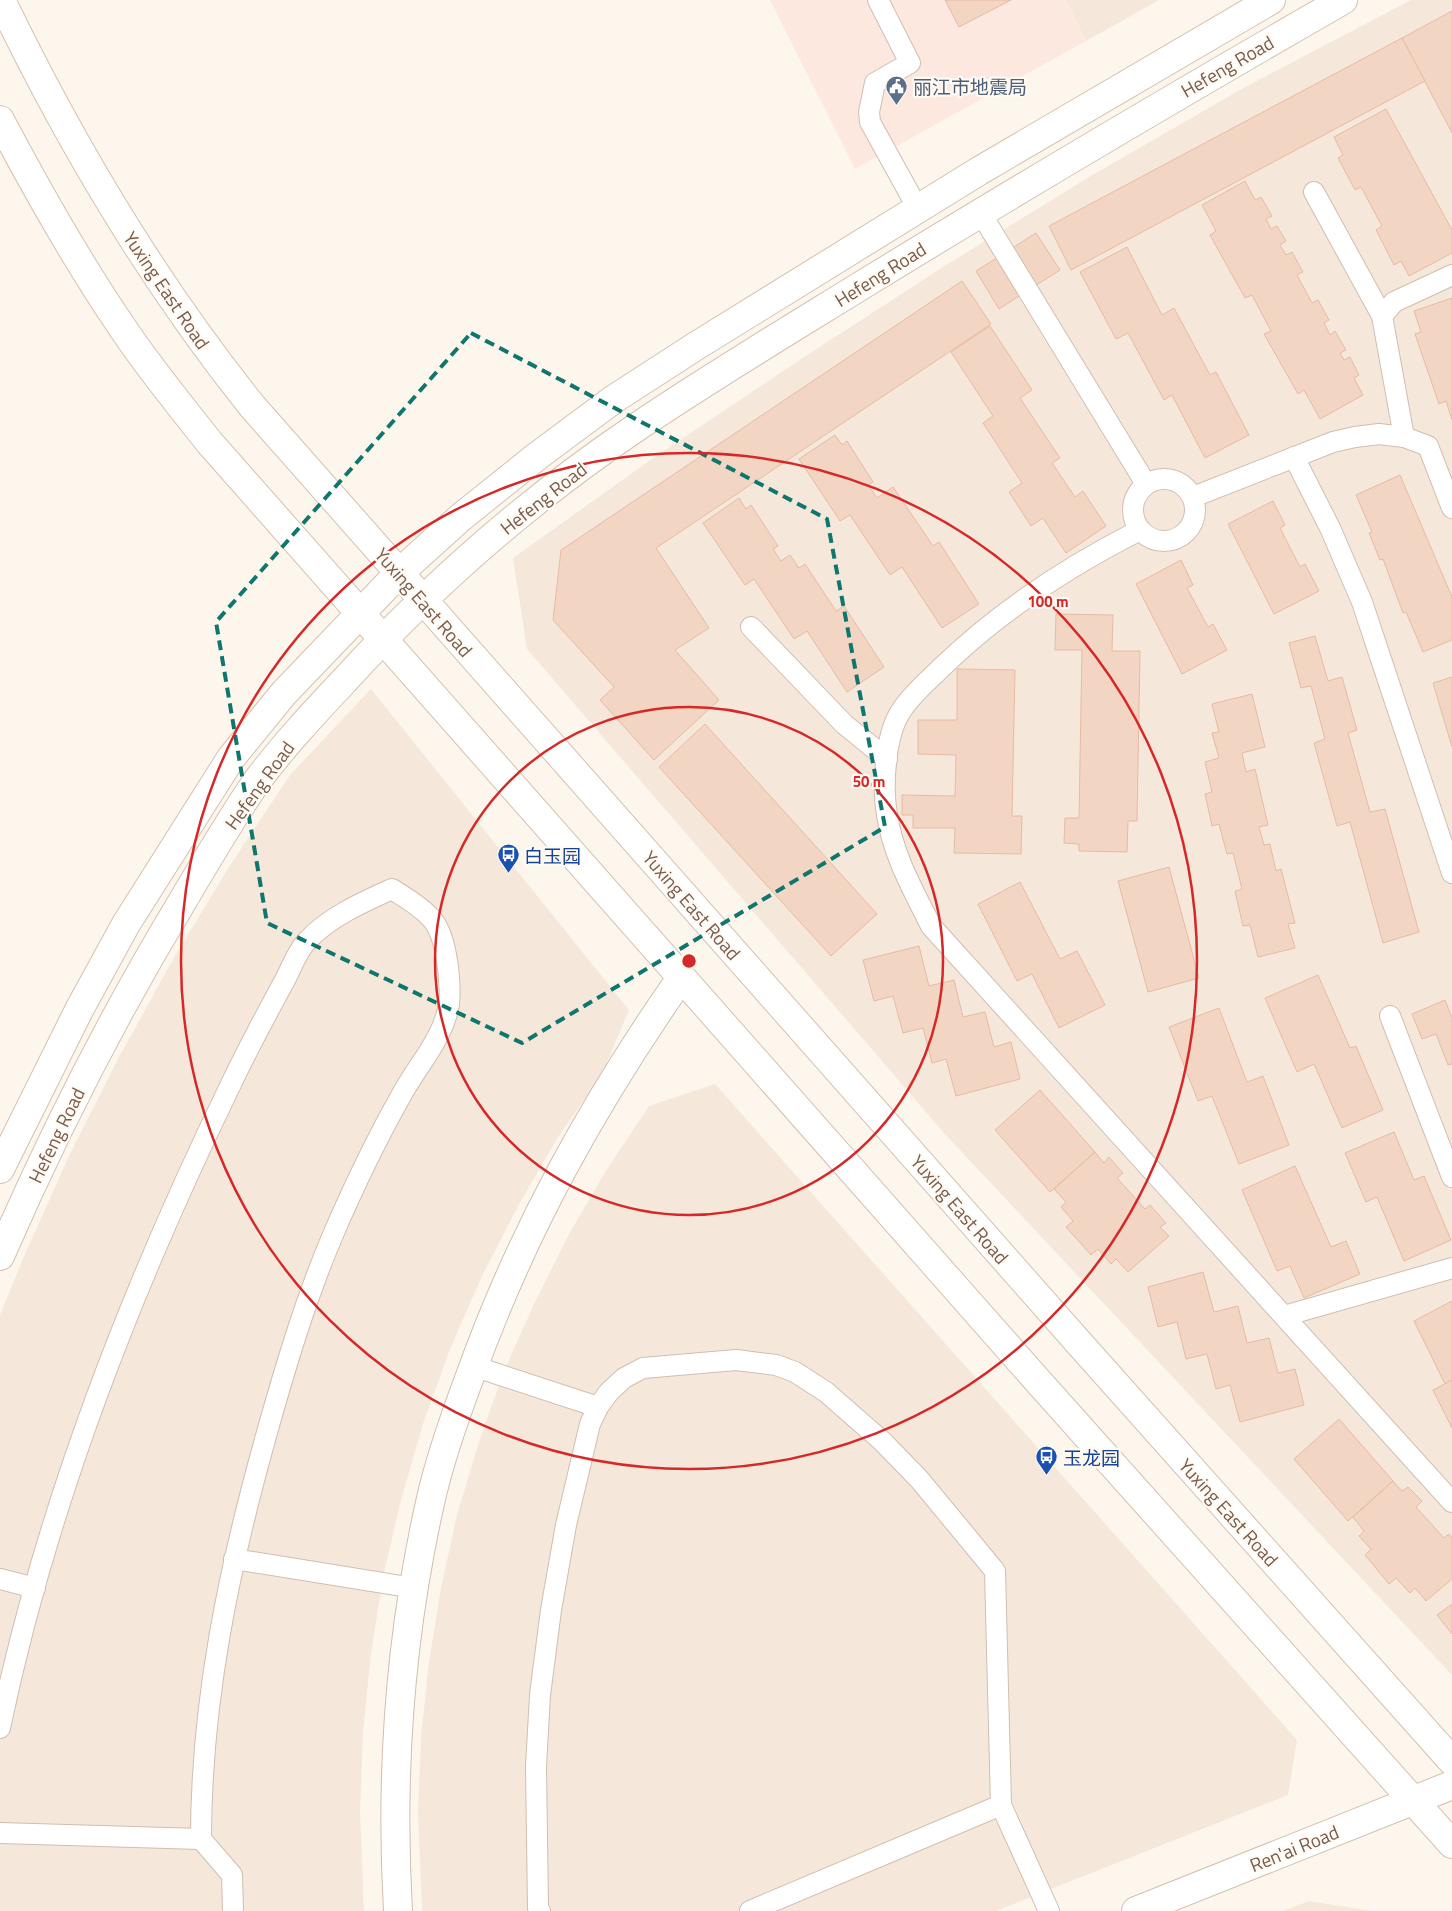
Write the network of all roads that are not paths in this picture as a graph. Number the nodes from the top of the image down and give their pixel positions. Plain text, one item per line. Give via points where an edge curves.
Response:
1 (1, 0) edge
2 (878, 0) edge
3 (1271, 0) edge
4 (1343, 0) edge
5 (0, 120) edge
6 (1314, 192) dead end
7 (918, 209) junction
8 (980, 212) junction
9 (1452, 275) edge
10 (1382, 316) junction
11 (1404, 437) junction
12 (1294, 457) junction
13 (1146, 484) junction
14 (1193, 497) junction
15 (1452, 508) edge
16 (1140, 530) junction
17 (399, 573) junction
18 (423, 600) junction
19 (360, 613) junction
20 (751, 627) dead end
21 (384, 640) junction
22 (887, 759) junction
23 (1452, 873) edge
24 (681, 978) junction
25 (1390, 1016) dead end
26 (0, 1168) edge
27 (1452, 1177) edge
28 (0, 1256) edge
29 (1452, 1268) edge
30 (1284, 1316) junction
31 (473, 1366) junction
32 (598, 1407) junction
33 (1452, 1502) edge
34 (234, 1559) junction
35 (0, 1579) edge
36 (36, 1588) junction
37 (414, 1588) junction
38 (0, 1728) edge
39 (1452, 1761) edge
40 (1452, 1785) edge
41 (1413, 1801) junction
42 (1001, 1805) junction
43 (0, 1833) edge
44 (201, 1839) junction
45 (1452, 1844) edge
46 (233, 1911) edge
47 (398, 1911) edge
48 (540, 1911) edge
49 (750, 1911) edge
50 (1049, 1911) edge
51 (1136, 1911) edge

1 - 17 street, Yuxing East Road via 104,195 170,299 252,406
2 - 7 lane via 910,63 875,83 871,92 870,122
3 - 7 street, Hefeng Road
4 - 8 street, Hefeng Road
5 - 19 street via 86,273 125,331 209,442
6 - 10 lane
7 - 17 street, Hefeng Road via 614,399 536,456
8 - 13 lane
8 - 18 street, Hefeng Road via 634,428 557,485
9 - 10 lane via 1394,302
10 - 11 lane
11 - 12 lane via 1356,436
11 - 15 lane via 1428,446
12 - 14 lane
12 - 23 lane via 1362,602
13 - 14 lane via 1157,479 1170,479 1180,482
13 - 16 lane via 1137,494 1133,506
14 - 16 lane via 1196,510 1193,522 1175,539 1162,541 1150,538
16 - 22 lane via 1047,581 967,643 900,711
17 - 18 street, Yuxing East Road
17 - 19 street, Hefeng Road
18 - 21 street, Hefeng Road
18 - 39 street, Yuxing East Road
19 - 21 street
19 - 26 street, Hefeng Road via 284,694 231,758 177,840 79,1010
20 - 22 lane via 844,724
21 - 24 street
21 - 28 street, Hefeng Road via 311,717 259,779 207,860 110,1027 65,1114
22 - 30 lane via 886,814 892,843 931,926
24 - 31 street via 619,1069 550,1189 514,1264
24 - 41 street
25 - 27 lane
29 - 30 lane
30 - 33 lane
31 - 32 lane
31 - 37 street via 430,1501
32 - 42 lane via 624,1378 642,1368 756,1361 795,1372 826,1392 882,1442 919,1480 995,1571
32 - 48 lane via 590,1424 566,1525 550,1610 540,1695 535,1828
34 - 36 lane via 285,1369 332,1237 402,1093 444,1024 450,983 441,939 432,917 392,889 362,902 306,941 247,1050 143,1274 62,1498
34 - 37 lane
34 - 44 lane via 214,1666 206,1732
35 - 36 lane
36 - 38 lane
37 - 47 street via 398,1723 395,1798
40 - 41 street, Ren'ai Road
41 - 45 street
41 - 51 street, Ren'ai Road
42 - 49 lane
42 - 50 lane
43 - 44 lane
44 - 46 lane via 232,1875

